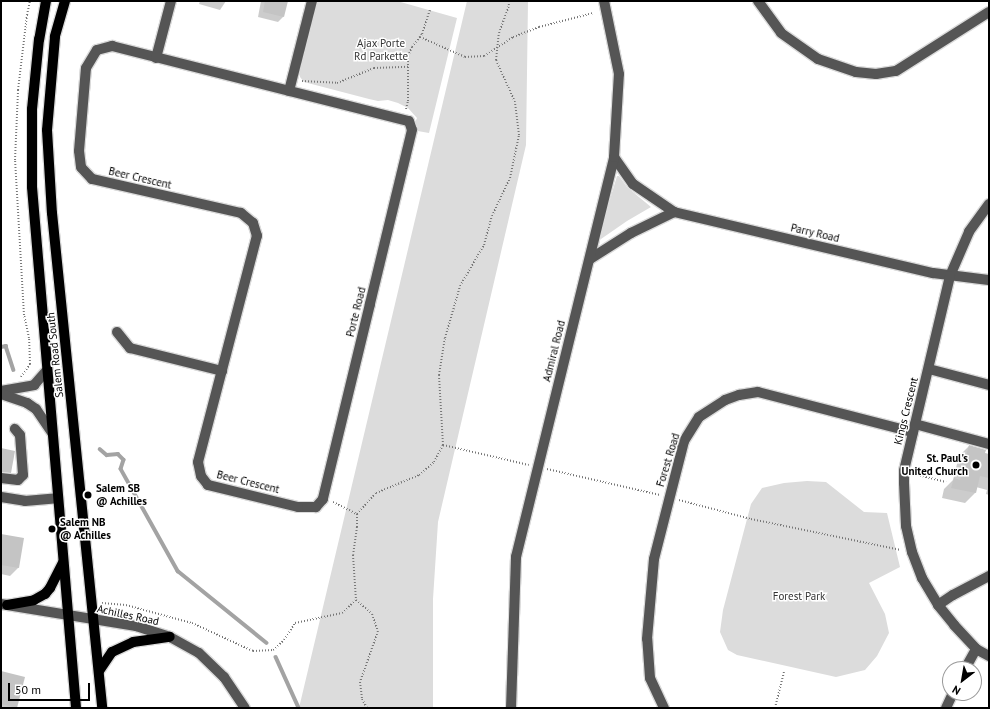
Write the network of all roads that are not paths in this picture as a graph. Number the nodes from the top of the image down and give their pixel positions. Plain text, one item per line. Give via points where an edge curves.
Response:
1 (46, 1) edge
2 (65, 1) edge
3 (171, 1) edge
4 (312, 1) edge
5 (604, 1) edge
6 (758, 1) edge
7 (989, 12) edge
8 (156, 58) junction
9 (289, 91) junction
10 (409, 121) joint
11 (614, 157) junction
12 (989, 204) edge
13 (674, 212) junction
14 (590, 259) junction
15 (950, 276) junction
16 (989, 280) edge
17 (117, 332) dead end
18 (929, 369) junction
19 (47, 370) junction
20 (222, 372) junction
21 (989, 385) edge
22 (1, 393) edge
23 (914, 428) junction
24 (15, 429) dead end
25 (52, 433) junction
26 (989, 444) edge
27 (1, 478) edge
28 (1, 497) edge
29 (57, 498) junction
30 (316, 507) joint
31 (63, 562) junction
32 (989, 576) edge
33 (4, 605) edge
34 (938, 605) junction
35 (68, 617) junction
36 (94, 620) junction
37 (170, 637) junction
38 (976, 649) junction
39 (989, 656) edge
40 (969, 661) edge
41 (99, 671) junction
42 (76, 708) edge
43 (102, 708) edge
44 (245, 708) edge
45 (512, 708) edge
46 (664, 708) edge

1 - 19 main road, Salem Road South via 39,39 32,109 32,187
2 - 36 main road, Salem Road South via 55,38 47,130 52,213
3 - 8 street
4 - 9 street
5 - 11 street, Admiral Road via 619,74
6 - 7 street via 781,33 818,59 856,72 876,74 896,71
8 - 9 street, Beer Crescent
8 - 20 street, Beer Crescent via 112,46 97,50 86,68 79,151 81,167 92,179 241,213 253,223 256,236
9 - 10 street, Beer Crescent
10 - 30 street, Porte Road via 412,130 367,319 323,499
11 - 13 street, Parry Road via 633,184
11 - 14 street, Admiral Road
12 - 15 street, Kings Crescent via 969,232
13 - 14 street via 631,233
13 - 15 street, Parry Road
14 - 45 street, Admiral Road via 516,557
15 - 16 street, Parry Road
15 - 18 street, Kings Crescent
17 - 20 street via 130,348
18 - 21 street
18 - 23 street, Kings Crescent
19 - 22 street via 34,385
19 - 25 main road, Salem Road South
20 - 30 street, Beer Crescent via 198,462 201,476 208,485 298,508
22 - 25 street via 27,403 36,410
23 - 26 street, Forest Road
23 - 34 street, Kings Crescent via 904,471 906,526 922,578
23 - 46 street, Forest Road via 758,392 725,400 699,417 684,441 654,559 647,639 650,678
24 - 27 street via 20,435 23,475 18,480
25 - 29 main road, Salem Road South
28 - 29 street via 25,502
29 - 31 main road, Salem Road South
31 - 33 main road via 45,594 34,600
31 - 35 main road, Salem Road South
32 - 34 street
33 - 35 street, Achilles Road
34 - 38 street, Kings Crescent
35 - 36 street, Achilles Road
35 - 42 main road, Salem Road South
36 - 37 street, Achilles Road via 136,626
36 - 41 main road, Salem Road South
37 - 41 main road via 133,642 112,652
37 - 44 street, Achilles Road via 199,653 224,677
38 - 39 street, Kings Crescent
38 - 40 street
41 - 43 main road, Salem Road South

